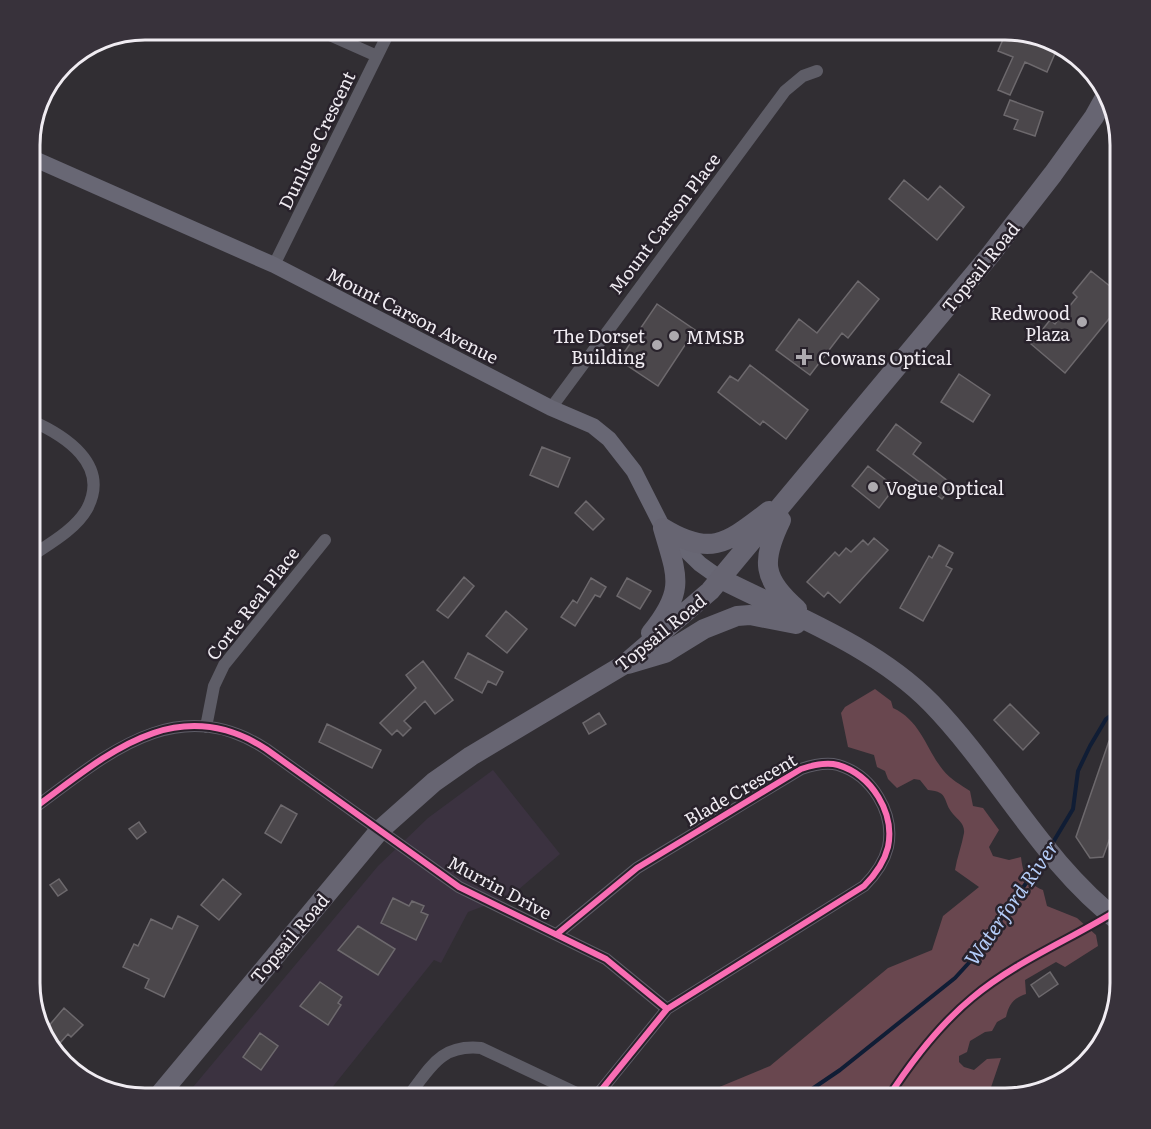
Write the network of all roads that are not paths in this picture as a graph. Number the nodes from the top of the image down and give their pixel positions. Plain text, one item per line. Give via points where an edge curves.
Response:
1 (342, 40) edge
2 (385, 40) edge
3 (377, 56) junction
4 (817, 71) dead end
5 (1101, 104) edge
6 (41, 162) edge
7 (273, 265) junction
8 (551, 408) junction
9 (41, 425) edge
10 (795, 491) junction
11 (663, 528) junction
12 (325, 540) dead end
13 (41, 549) edge
14 (721, 579) junction
15 (820, 628) junction
16 (625, 664) junction
17 (206, 726) junction
18 (40, 804) edge
19 (380, 830) junction
20 (1110, 913) edge
21 (557, 934) junction
22 (667, 1009) junction
23 (165, 1088) edge
24 (415, 1088) edge
25 (566, 1088) edge
26 (603, 1088) edge

1 - 3 street
2 - 3 street, Dunluce Crescent
3 - 7 street, Dunluce Crescent
4 - 8 street, Mount Carson Place via 802,75 784,91
5 - 10 main road, Topsail Road via 991,254
6 - 7 main road, Mount Carson Avenue
7 - 8 main road, Mount Carson Avenue
8 - 11 main road, Mount Carson Avenue via 593,426 609,440 634,471
9 - 13 street via 76,446 92,473 87,508 65,532
10 - 11 main road via 739,533 717,543 697,544
10 - 14 main road, Topsail Road
10 - 15 main road via 770,541 766,561 776,589
11 - 14 main road, Mount Carson Avenue
11 - 16 main road via 677,587 663,618
12 - 17 street, Corte Real Place via 224,665 214,686
14 - 15 main road
14 - 16 main road, Topsail Road via 690,611
15 - 16 main road via 737,616 704,629 665,654
15 - 20 main road via 885,664 931,703 1037,839
16 - 19 main road, Topsail Road via 471,756 434,782
17 - 18 street, Murrin Drive via 171,727 135,738
17 - 19 street, Murrin Drive via 256,743
19 - 21 street, Murrin Drive via 459,886
19 - 23 main road, Topsail Road
21 - 22 street, Murrin Drive via 606,959
21 - 22 street, Blade Crescent via 637,868 790,773 814,765 839,766 870,785 884,808 889,832 884,858 871,879
22 - 26 street, Blade Crescent
24 - 25 street via 451,1049 466,1047 481,1048

